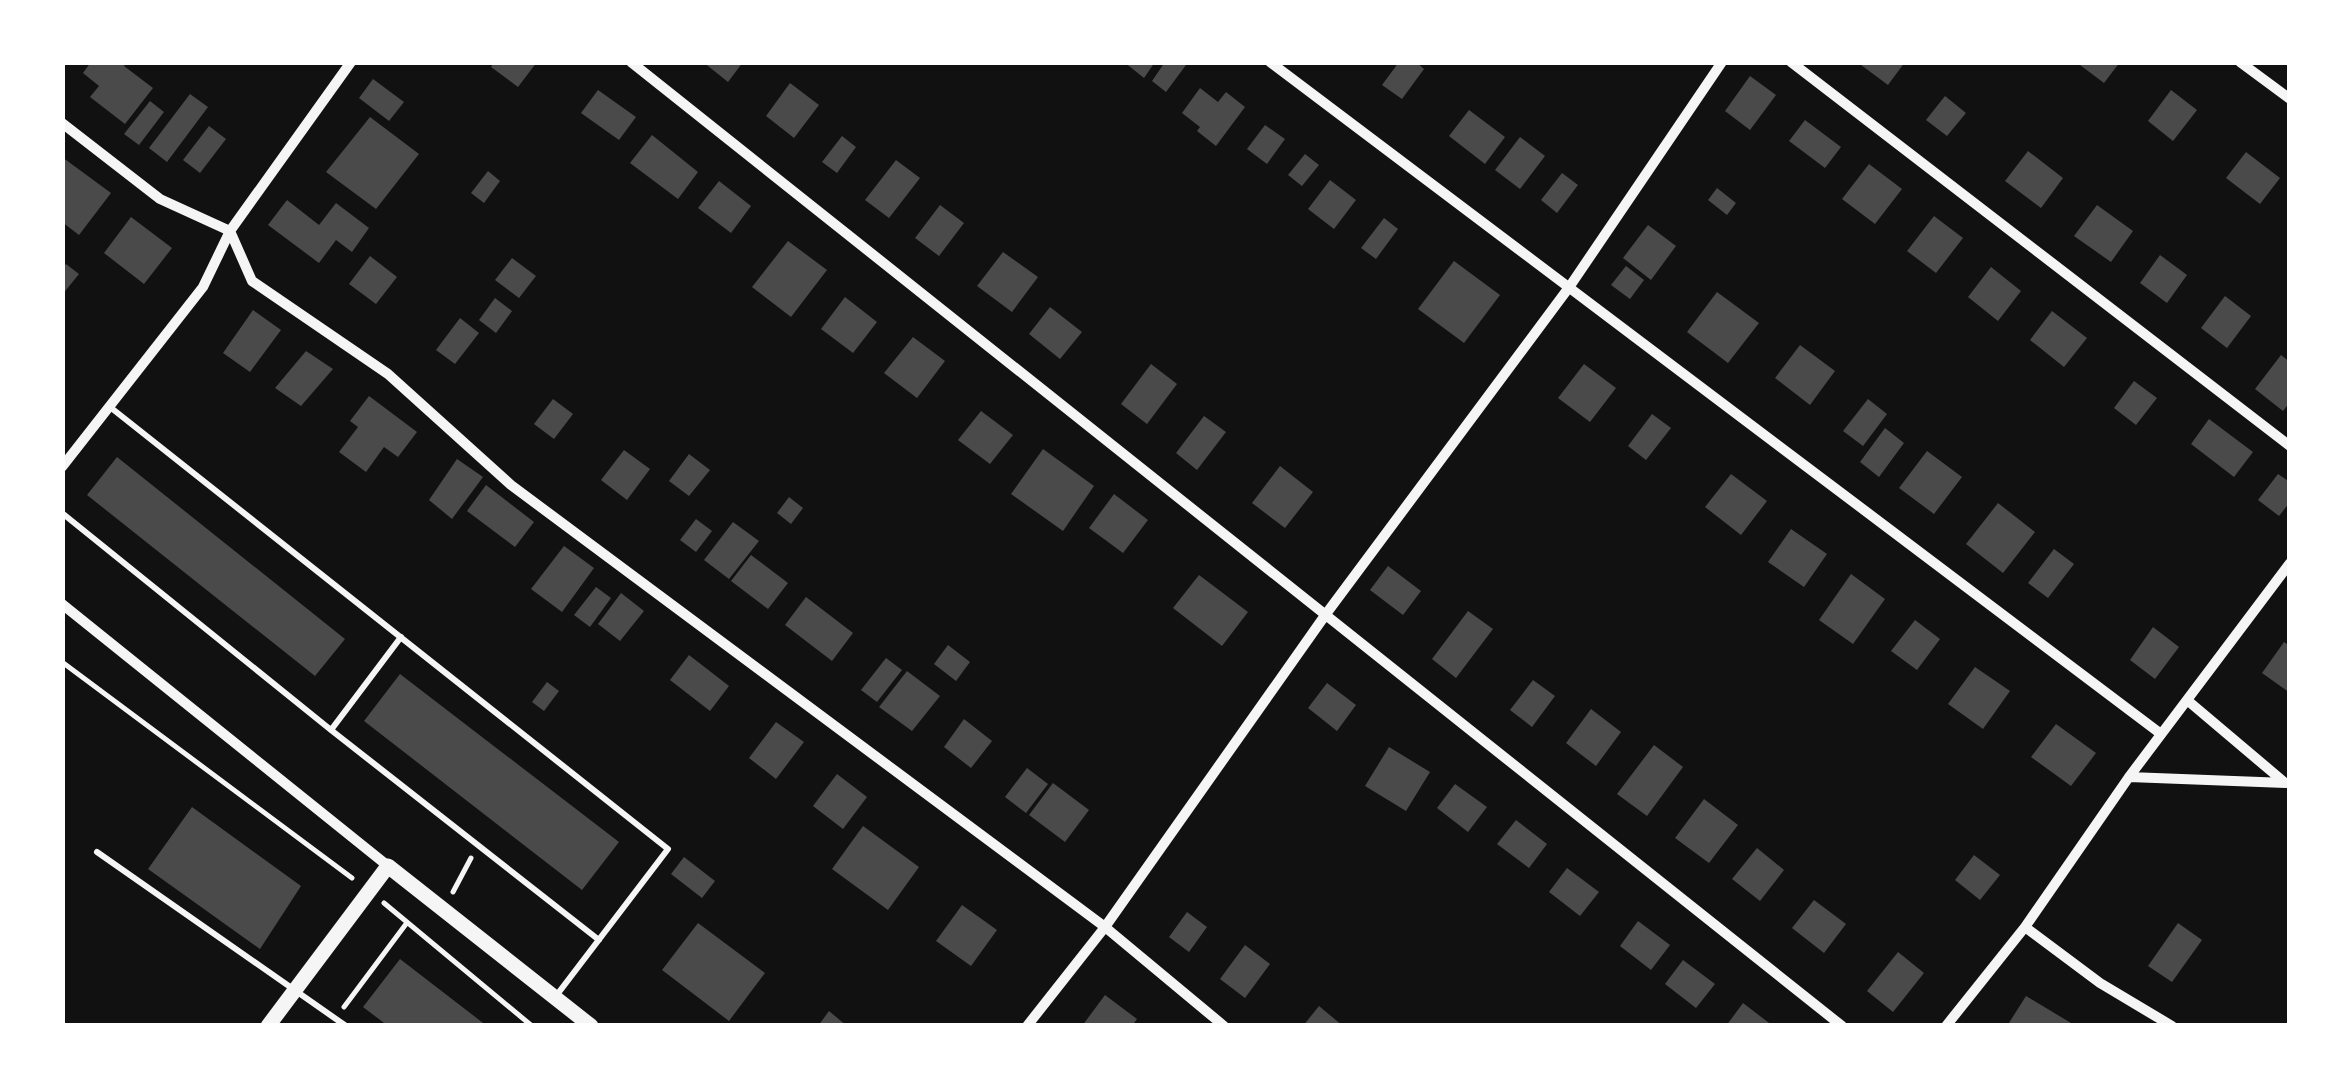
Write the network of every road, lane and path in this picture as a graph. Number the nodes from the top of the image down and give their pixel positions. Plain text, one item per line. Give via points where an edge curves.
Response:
1 (350, 62) edge
2 (631, 62) edge
3 (1270, 62) edge
4 (1722, 62) edge
5 (1791, 62) edge
6 (2240, 62) edge
7 (2290, 99) edge
8 (62, 123) edge
9 (230, 231) junction
10 (1570, 286) junction
11 (110, 407) junction
12 (2290, 446) edge
13 (62, 467) edge
14 (62, 513) edge
15 (2290, 563) edge
16 (62, 604) edge
17 (1326, 614) junction
18 (400, 638) junction
19 (62, 662) edge
20 (2187, 700) junction
21 (331, 730) junction
22 (2161, 734) junction
23 (2129, 777) junction
24 (2288, 784) edge
25 (96, 852) dead end
26 (471, 858) dead end
27 (388, 866) junction
28 (456, 888) dead end
29 (370, 891) junction
30 (407, 924) junction
31 (1105, 927) junction
32 (2026, 927) junction
33 (599, 940) junction
34 (296, 988) junction
35 (555, 997) junction
36 (336, 1018) junction
37 (579, 1022) edge
38 (268, 1026) edge
39 (346, 1026) edge
40 (532, 1026) edge
41 (1027, 1026) edge
42 (1224, 1026) edge
43 (1842, 1026) edge
44 (1946, 1026) edge
45 (2172, 1026) edge

1 - 9 street
2 - 17 street
3 - 10 street
4 - 10 street
5 - 12 street
6 - 7 street
8 - 9 street via 160,199
9 - 11 street via 203,287
9 - 31 street via 252,281 388,374 511,484
10 - 17 street
10 - 22 street
11 - 13 street
11 - 18 lane
14 - 21 lane
15 - 20 street
16 - 27 street
17 - 31 street
17 - 43 street
18 - 21 lane
18 - 33 lane via 668,849
19 - 29 path
20 - 22 street
20 - 24 street
21 - 33 lane
22 - 23 street
23 - 24 street
23 - 32 street
25 - 34 lane
26 - 28 path
27 - 29 street
27 - 35 street
29 - 30 path
29 - 34 street
30 - 36 path
30 - 40 path
31 - 41 street
31 - 42 street
32 - 44 street
32 - 45 street via 2100,984
33 - 35 lane
34 - 36 lane
34 - 38 street
35 - 37 street
36 - 39 lane

